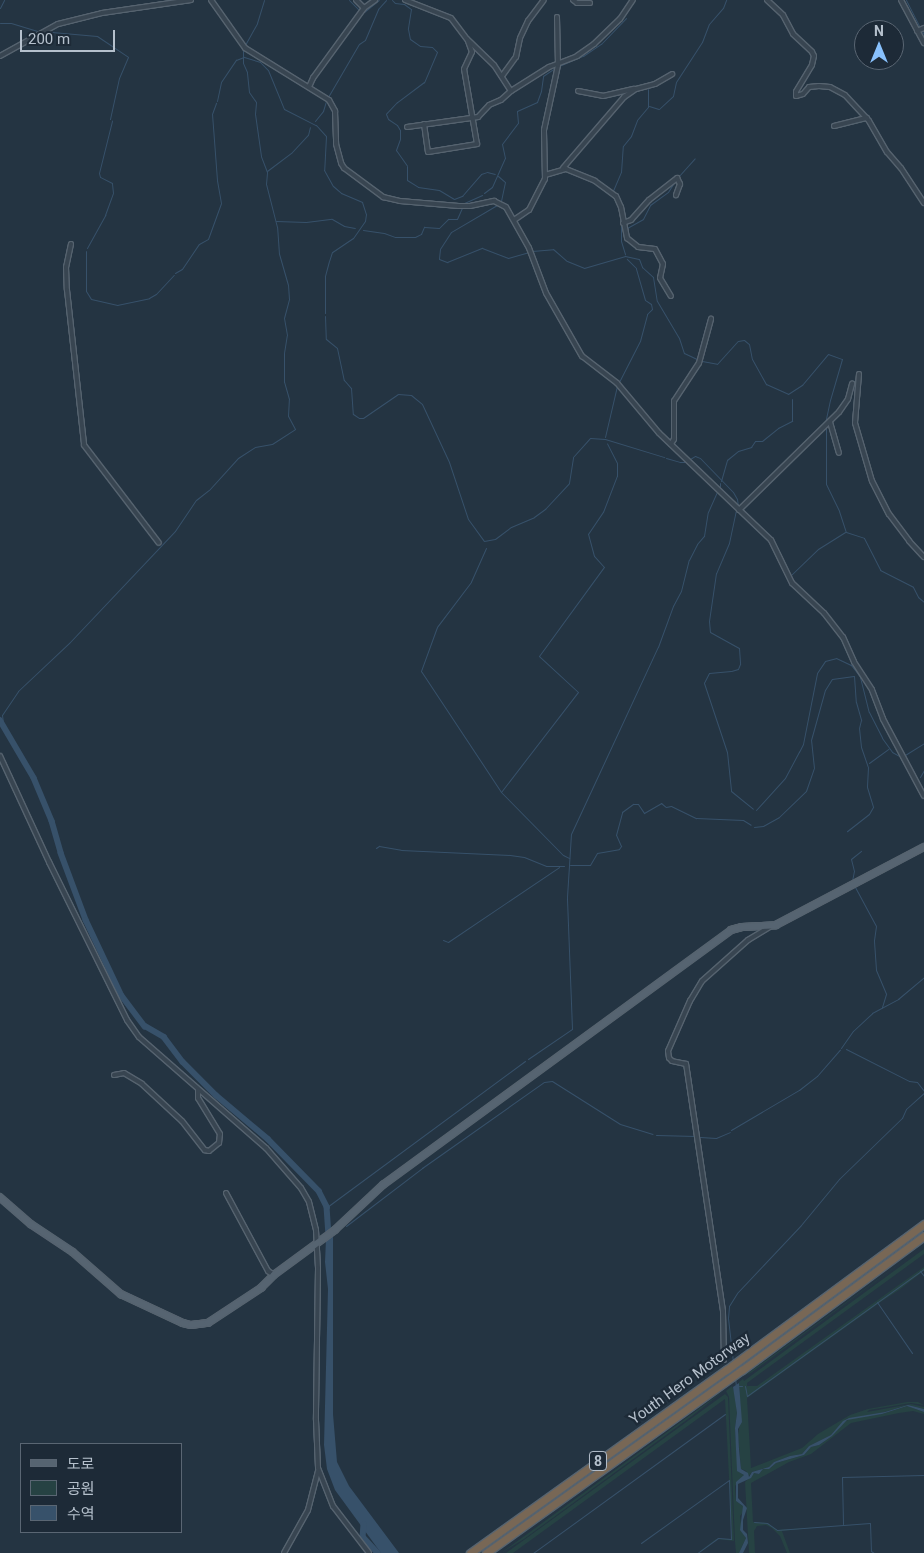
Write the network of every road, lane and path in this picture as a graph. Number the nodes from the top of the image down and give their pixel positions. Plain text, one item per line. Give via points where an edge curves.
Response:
1 (191, 0) edge
2 (210, 0) edge
3 (356, 0) edge
4 (374, 0) edge
5 (405, 0) edge
6 (544, 0) edge
7 (573, 0) edge
8 (633, 0) edge
9 (767, 0) edge
10 (901, 0) edge
11 (590, 3) dead end
12 (364, 8) junction
13 (557, 17) dead end
14 (924, 28) edge
15 (917, 31) junction
16 (468, 39) junction
17 (924, 43) edge
18 (0, 56) edge
19 (558, 65) junction
20 (672, 74) dead end
21 (502, 76) junction
22 (309, 87) junction
23 (636, 89) junction
24 (511, 91) junction
25 (578, 91) dead end
26 (472, 118) junction
27 (867, 118) junction
28 (424, 124) junction
29 (834, 126) dead end
30 (407, 127) dead end
31 (563, 168) junction
32 (545, 176) junction
33 (676, 195) dead end
34 (924, 203) edge
35 (514, 220) junction
36 (623, 223) junction
37 (71, 244) dead end
38 (671, 296) dead end
39 (712, 319) dead end
40 (859, 374) dead end
41 (852, 384) dead end
42 (830, 422) junction
43 (671, 444) junction
44 (839, 453) dead end
45 (739, 510) junction
46 (159, 543) dead end
47 (924, 557) edge
48 (0, 756) edge
49 (924, 796) edge
50 (924, 847) edge
51 (771, 926) junction
52 (114, 1075) dead end
53 (198, 1090) junction
54 (226, 1192) dead end
55 (0, 1197) edge
56 (924, 1224) edge
57 (924, 1236) edge
58 (316, 1243) junction
59 (274, 1275) junction
60 (724, 1360) dead end
61 (318, 1468) junction
62 (284, 1553) edge
63 (369, 1553) edge
64 (470, 1553) edge
65 (486, 1553) edge

1 - 18 street via 102,12 58,24
2 - 22 street via 245,48
3 - 12 street
4 - 12 street
5 - 16 street via 451,18
6 - 21 street via 528,21 516,57
7 - 11 street
8 - 19 street via 607,33
9 - 27 street via 783,15 793,34 812,52 812,65 796,96 809,87 830,87 845,95
10 - 15 street
12 - 22 street via 312,78
13 - 19 street
14 - 15 street
15 - 17 street
16 - 21 street
16 - 26 street via 472,52 464,69
19 - 24 street via 548,67
19 - 32 street via 544,130
20 - 23 street via 655,84
21 - 24 street
22 - 35 street via 320,92 332,105 338,152 344,168 383,196 400,201 465,206 499,202
23 - 25 street via 603,96
23 - 31 street via 621,101
24 - 26 street via 489,105 478,117
26 - 28 street
26 - 28 street via 476,144 428,152
27 - 29 street
27 - 34 street
28 - 30 street
31 - 32 street
31 - 36 street via 595,181 616,196
32 - 35 street via 529,210
33 - 36 street via 680,184 677,178 649,200 631,220
35 - 43 street via 546,293 579,352 617,383
36 - 38 street via 630,242 658,252 663,264 659,276
37 - 46 street via 66,267 67,290 84,445
39 - 43 street via 699,364 674,401 674,439
40 - 47 street via 855,424 872,481 889,514
41 - 42 street via 845,404
42 - 44 street
42 - 45 street
43 - 45 street
45 - 49 street via 771,540 792,583 844,637
48 - 53 street via 127,1020 138,1037
50 - 51 main road
51 - 58 main road via 742,926 731,930 383,1185
51 - 60 street via 748,940 702,981 668,1051 670,1060 686,1064 722,1311
52 - 53 street via 124,1073 142,1084 209,1151 219,1143 220,1134 198,1098
53 - 58 street via 266,1148 301,1188 313,1216
54 - 59 street via 268,1271
55 - 59 main road via 30,1224 73,1252 121,1294 183,1323 196,1325 216,1319
56 - 64 highway, Youth Hero Motorway / 8
57 - 65 highway, Youth Hero Motorway / 8
58 - 59 main road
58 - 61 street
61 - 62 street via 312,1500
61 - 63 street via 333,1506

